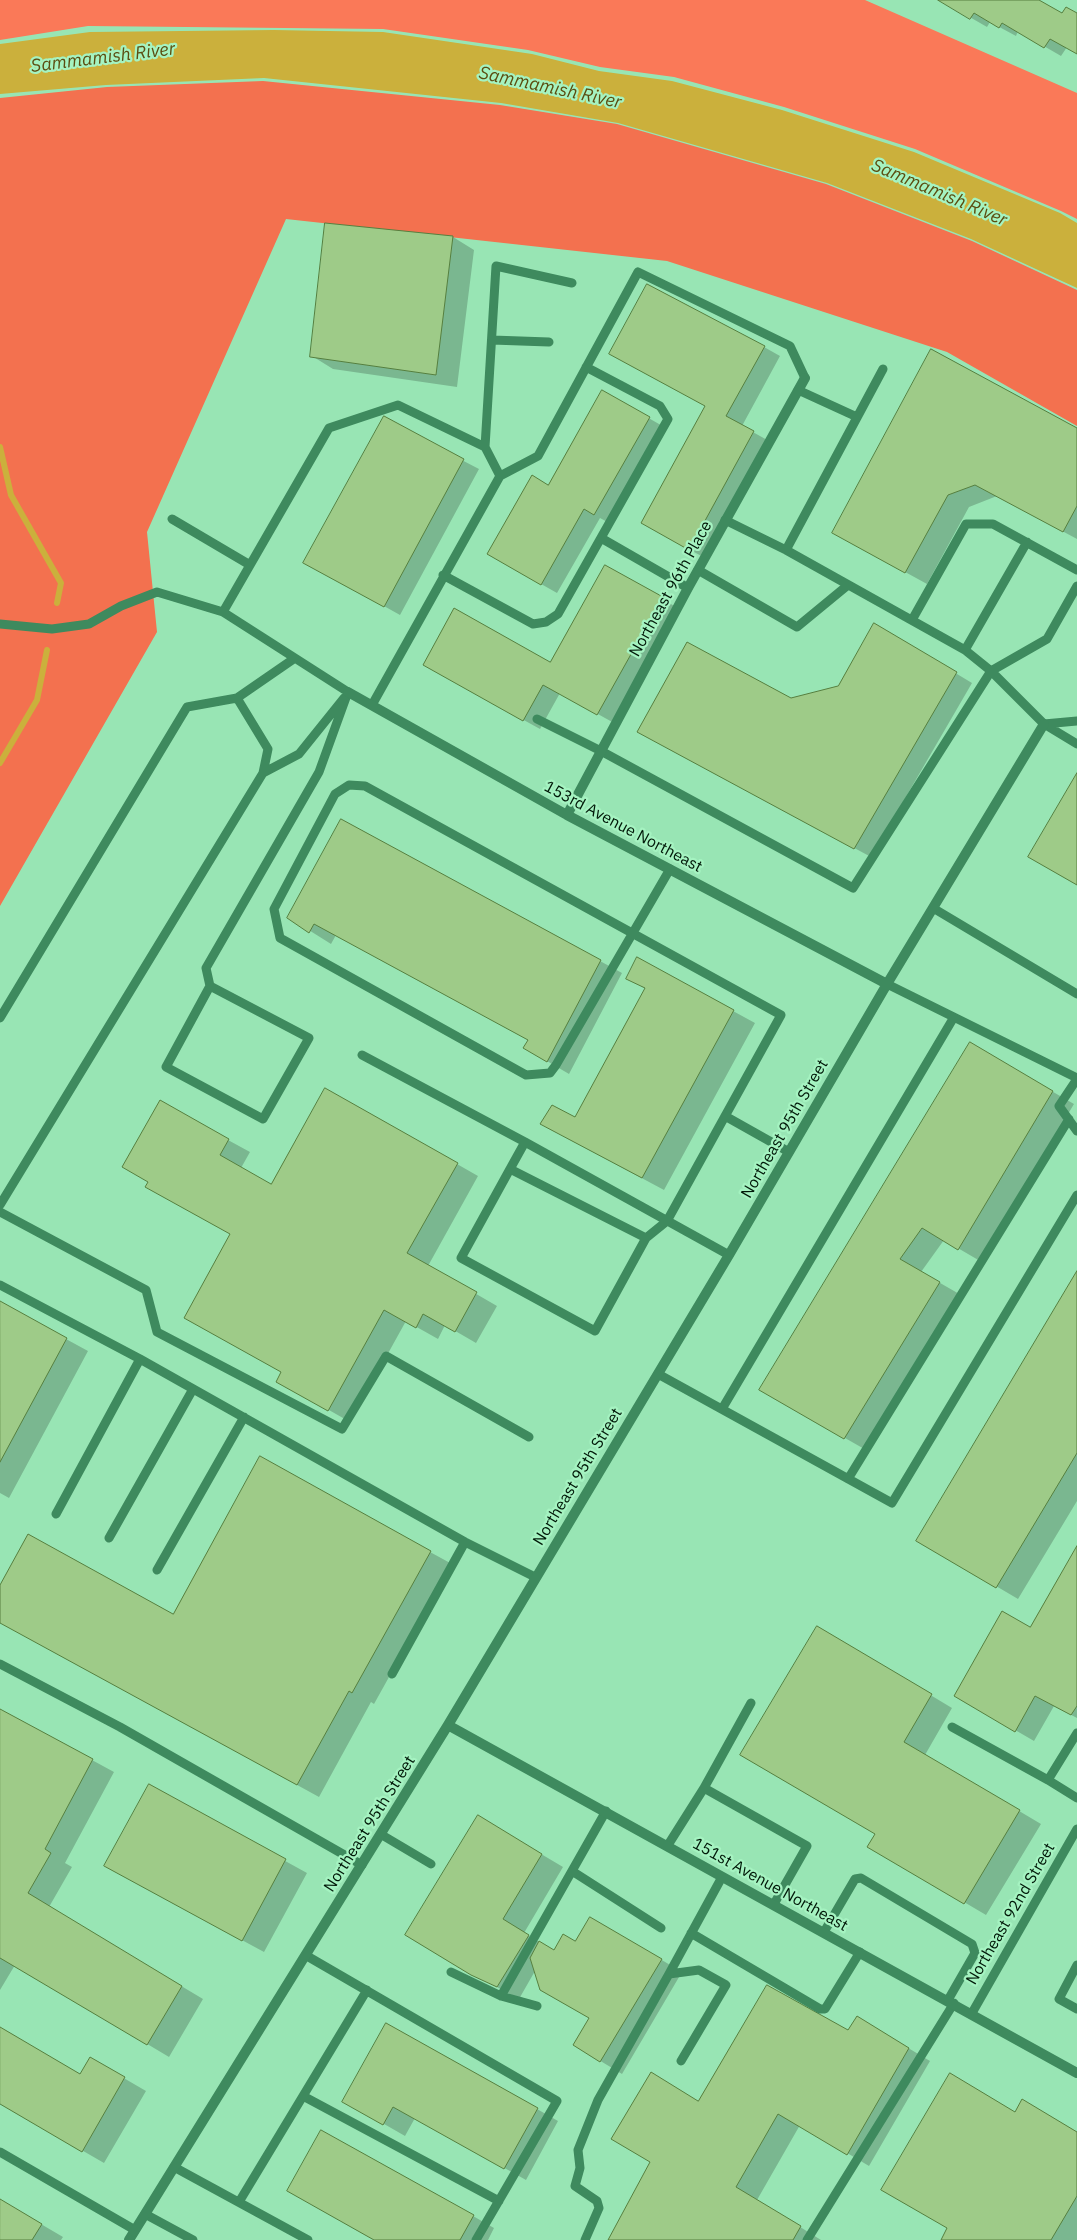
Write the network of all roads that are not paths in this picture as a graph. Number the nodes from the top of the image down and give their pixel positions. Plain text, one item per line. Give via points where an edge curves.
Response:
1 (572, 283) dead end
2 (492, 340) junction
3 (549, 342) dead end
4 (586, 367) junction
5 (883, 369) dead end
6 (805, 378) joint
7 (798, 390) junction
8 (857, 417) junction
9 (485, 447) junction
10 (500, 476) junction
11 (172, 519) dead end
12 (726, 520) junction
13 (601, 538) junction
14 (1027, 542) junction
15 (786, 550) junction
16 (250, 565) junction
17 (698, 570) junction
18 (1077, 570) edge
19 (444, 575) junction
20 (848, 585) junction
21 (1077, 586) edge
22 (688, 588) junction
23 (223, 612) junction
24 (912, 620) junction
25 (0, 624) edge
26 (965, 650) junction
27 (295, 658) junction
28 (991, 671) junction
29 (348, 692) junction
30 (237, 698) junction
31 (372, 705) junction
32 (537, 719) dead end
33 (1077, 721) edge
34 (1044, 724) junction
35 (1077, 744) edge
36 (601, 751) junction
37 (263, 773) junction
38 (567, 815) junction
39 (670, 869) junction
40 (933, 908) junction
41 (633, 933) junction
42 (887, 984) junction
43 (210, 986) junction
44 (1077, 994) edge
45 (954, 1017) junction
46 (0, 1018) edge
47 (362, 1055) dead end
48 (1077, 1078) edge
49 (725, 1116) junction
50 (1069, 1119) junction
51 (1077, 1131) edge
52 (525, 1142) junction
53 (789, 1152) junction
54 (510, 1168) junction
55 (1077, 1195) edge
56 (0, 1205) edge
57 (0, 1212) edge
58 (667, 1221) junction
59 (646, 1238) junction
60 (729, 1255) junction
61 (0, 1285) edge
62 (140, 1359) junction
63 (658, 1374) junction
64 (193, 1389) junction
65 (722, 1409) junction
66 (244, 1417) junction
67 (529, 1437) dead end
68 (848, 1479) junction
69 (56, 1514) dead end
70 (110, 1538) dead end
71 (465, 1542) junction
72 (157, 1570) dead end
73 (535, 1578) junction
74 (0, 1664) edge
75 (392, 1674) dead end
76 (751, 1703) dead end
77 (448, 1725) junction
78 (952, 1727) dead end
79 (1077, 1734) edge
80 (1048, 1780) junction
81 (704, 1788) junction
82 (1077, 1798) edge
83 (606, 1811) junction
84 (1077, 1830) edge
85 (382, 1835) junction
86 (668, 1845) junction
87 (362, 1864) junction
88 (430, 1864) dead end
89 (572, 1872) junction
90 (722, 1876) junction
91 (774, 1904) junction
92 (661, 1928) dead end
93 (824, 1932) junction
94 (691, 1934) junction
95 (860, 1952) junction
96 (306, 1956) junction
97 (1077, 1965) edge
98 (451, 1972) dead end
99 (669, 1974) junction
100 (367, 1990) junction
101 (501, 1996) junction
102 (951, 2002) junction
103 (537, 2006) dead end
104 (1077, 2008) edge
105 (972, 2013) junction
106 (681, 2061) dead end
107 (1077, 2073) edge
108 (303, 2096) junction
109 (0, 2152) edge
110 (174, 2167) junction
111 (499, 2201) junction
112 (239, 2202) junction
113 (145, 2214) junction
114 (135, 2230) junction
115 (129, 2240) edge
116 (193, 2240) edge
117 (308, 2240) edge
118 (476, 2240) edge
119 (585, 2240) edge
120 (807, 2240) edge

1 - 2 lane via 496,266
2 - 3 lane
2 - 9 lane
4 - 6 lane via 638,272 790,346
4 - 10 lane via 538,456
4 - 13 lane via 660,406 668,419
5 - 8 lane
6 - 7 street, Northeast 96th Place
7 - 8 lane
7 - 12 street, Northeast 96th Place
8 - 15 lane
9 - 10 lane
9 - 16 lane via 398,405 329,428
10 - 19 lane
11 - 16 lane
12 - 15 lane
12 - 17 street, Northeast 96th Place
13 - 19 lane via 558,614 539,625
13 - 22 lane
14 - 18 lane
14 - 24 lane via 993,524 966,524
14 - 26 lane
15 - 20 lane
16 - 23 lane
17 - 20 lane via 797,628
17 - 22 street, Northeast 96th Place
19 - 31 lane
20 - 24 lane
21 - 28 lane via 1047,639
22 - 36 street, Northeast 96th Place
23 - 25 lane via 157,592 121,606 89,624 52,629
23 - 27 lane
24 - 26 lane
26 - 28 lane
27 - 29 lane
27 - 30 lane
28 - 34 lane
28 - 36 lane via 853,888
29 - 31 street, 153rd Avenue Northeast
29 - 37 lane via 299,754
29 - 43 lane via 319,772 206,968
30 - 37 lane via 268,749
30 - 46 lane via 187,707
31 - 38 street, 153rd Avenue Northeast
32 - 36 lane
33 - 34 lane
34 - 35 lane
34 - 40 street, Northeast 95th Street
36 - 38 street, Northeast 96th Place
37 - 56 lane
38 - 39 street, 153rd Avenue Northeast
39 - 41 lane
39 - 42 street, 153rd Avenue Northeast
40 - 42 street, Northeast 95th Street
40 - 44 lane
41 - 41 lane via 365,786 349,785 335,794 274,909 280,938 526,1075 550,1074
41 - 49 lane via 781,1014
42 - 45 lane
42 - 53 street, Northeast 95th Street
43 - 43 lane via 166,1067 263,1119 309,1038
45 - 48 lane
45 - 65 lane
47 - 52 lane
48 - 50 lane via 1059,1106
49 - 53 lane
49 - 58 lane
50 - 51 lane
50 - 68 lane
52 - 54 lane
52 - 58 lane
53 - 60 street, Northeast 95th Street
54 - 59 lane
54 - 59 lane via 461,1258 595,1332
55 - 68 lane via 892,1503
57 - 67 lane via 146,1290 157,1332 342,1429 386,1356
58 - 59 lane
58 - 60 lane
60 - 63 street, Northeast 95th Street
61 - 62 lane
62 - 64 lane
62 - 69 lane
63 - 65 lane
63 - 73 street, Northeast 95th Street
64 - 66 lane
64 - 70 lane
65 - 68 lane
66 - 71 lane
66 - 72 lane
71 - 73 lane
71 - 75 lane
73 - 77 street, Northeast 95th Street
74 - 87 lane via 120,1727
76 - 81 lane
77 - 83 street, 151st Avenue Northeast
77 - 85 street, Northeast 95th Street
78 - 80 lane
79 - 80 lane
80 - 82 lane
81 - 86 lane
81 - 91 lane via 807,1846
83 - 86 street, 151st Avenue Northeast
83 - 89 lane
84 - 105 lane, Northeast 92nd Street
85 - 87 street, Northeast 95th Street
85 - 88 lane
86 - 90 street, 151st Avenue Northeast
87 - 96 street, Northeast 95th Street
89 - 92 lane
89 - 101 lane
90 - 91 street, 151st Avenue Northeast
90 - 94 lane
91 - 93 street, 151st Avenue Northeast
93 - 95 street, 151st Avenue Northeast
93 - 102 lane via 854,1880 861,1878 972,1944 975,1953
94 - 95 lane via 825,2010
94 - 99 lane
95 - 102 street, 151st Avenue Northeast
96 - 100 lane
96 - 110 street, Northeast 95th Street
97 - 104 lane via 1058,1998
98 - 101 lane
99 - 106 lane via 699,1970 726,1985
99 - 119 lane via 598,2100 578,2150 580,2168 575,2186 597,2201 599,2208
100 - 108 lane
100 - 111 lane via 557,2101
101 - 103 lane
102 - 105 street, 151st Avenue Northeast
102 - 120 lane
105 - 107 street, 151st Avenue Northeast
108 - 111 lane
108 - 112 lane
109 - 114 lane
110 - 112 lane
110 - 113 street, Northeast 95th Street
111 - 118 lane
112 - 117 lane
113 - 114 street, Northeast 95th Street
113 - 116 lane
114 - 115 street, Northeast 95th Street

